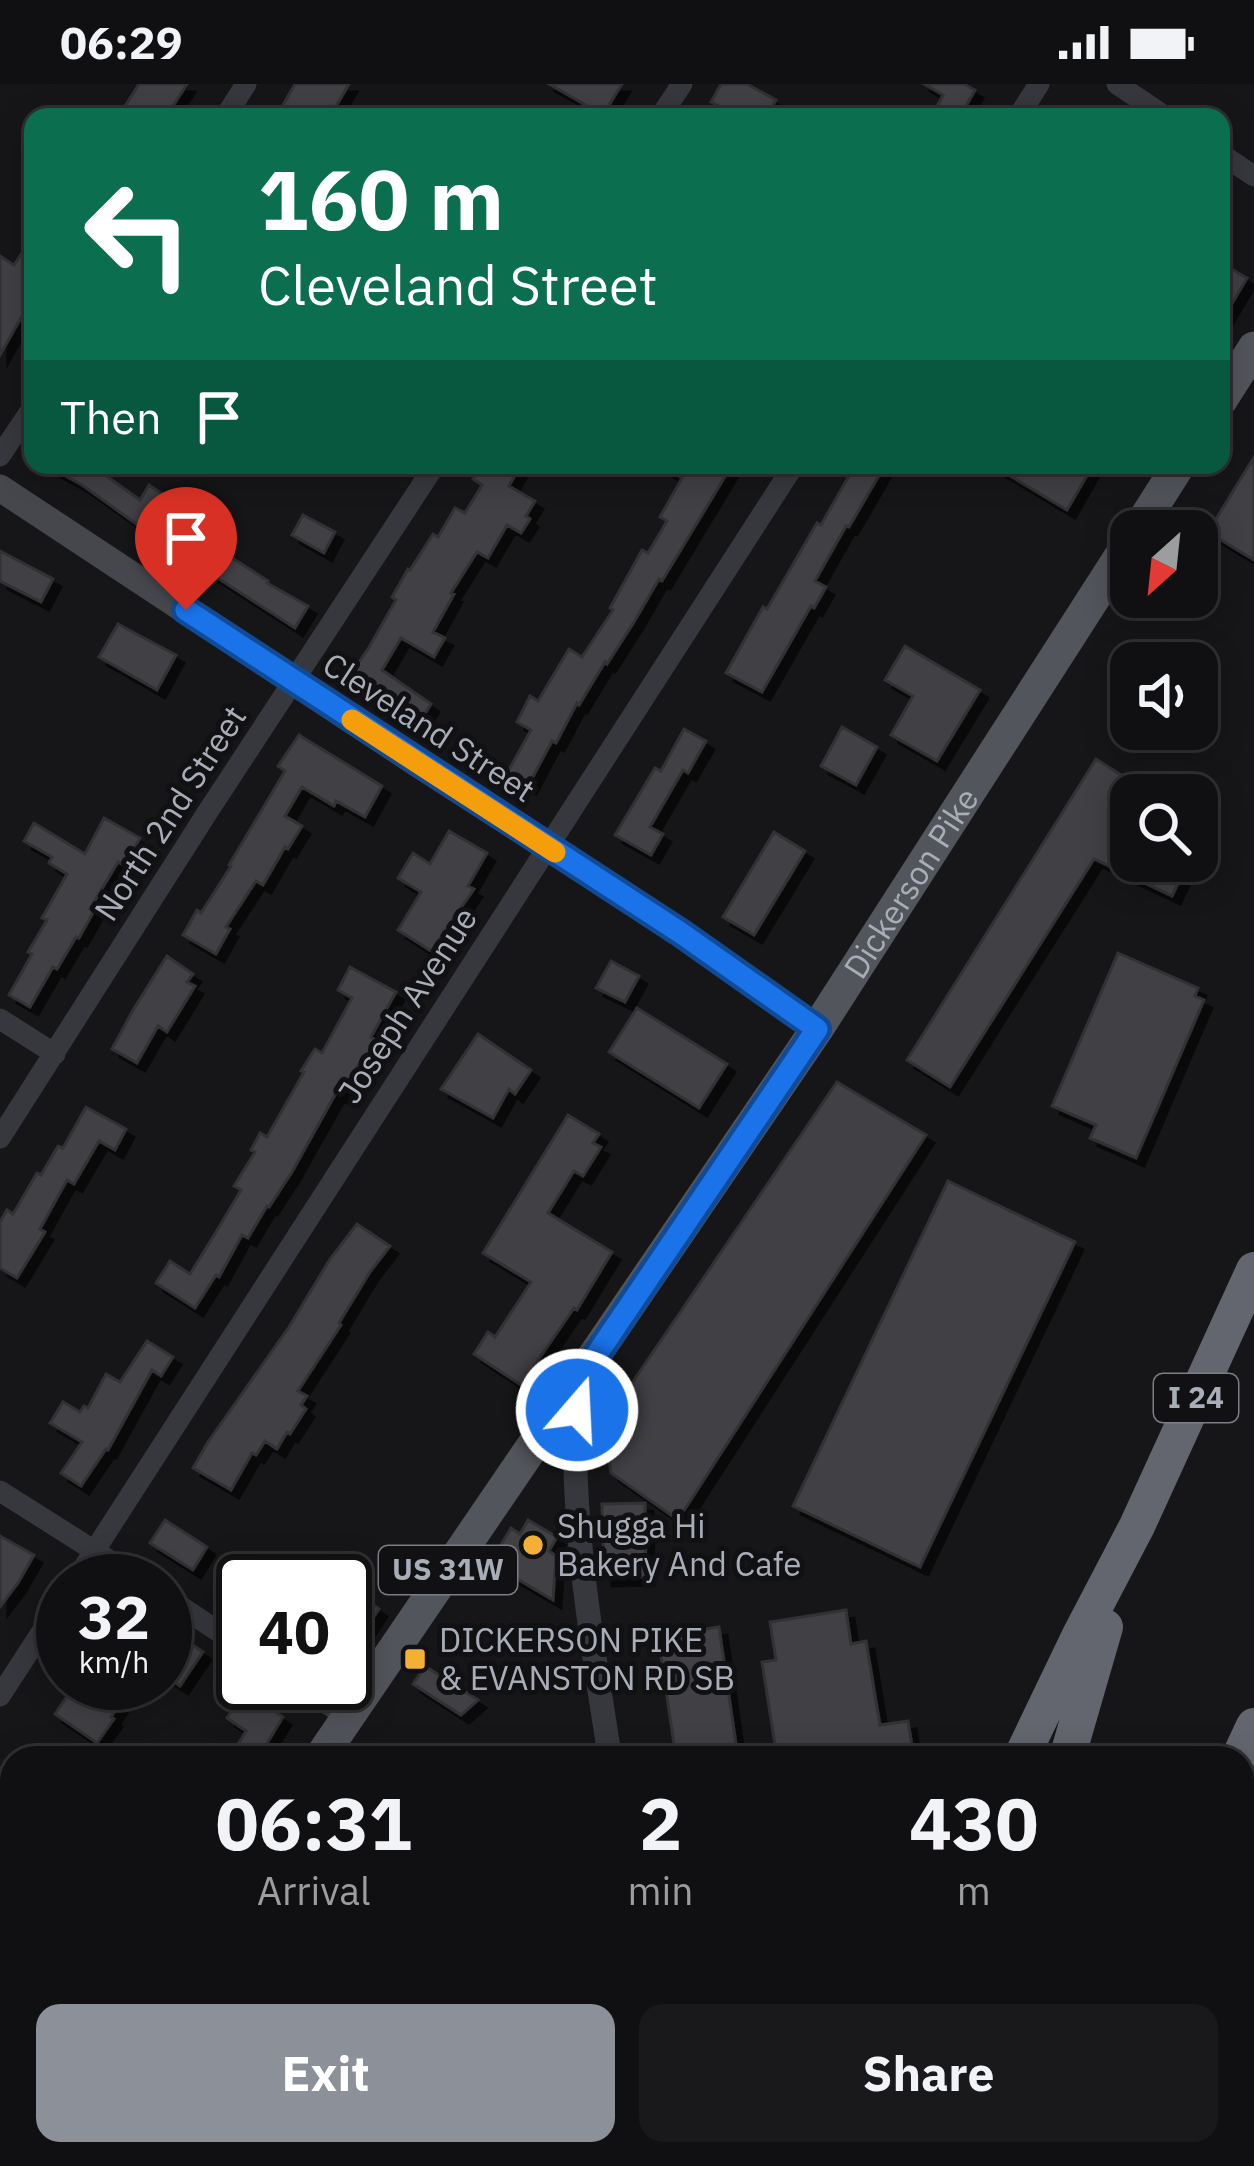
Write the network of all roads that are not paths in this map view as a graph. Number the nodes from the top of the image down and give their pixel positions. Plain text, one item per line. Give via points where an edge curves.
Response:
1 (1117, 84) edge
2 (1153, 108) edge
3 (1254, 348) edge
4 (1230, 386) edge
5 (24, 420) edge
6 (0, 456) edge
7 (429, 474) edge
8 (788, 474) edge
9 (1173, 474) edge
10 (0, 488) edge
11 (1150, 510) edge
12 (1110, 573) edge
13 (295, 682) junction
14 (548, 848) junction
15 (0, 1018) edge
16 (817, 1029) junction
17 (55, 1054) junction
18 (0, 1138) edge
19 (1254, 1270) edge
20 (578, 1382) junction
21 (0, 1491) edge
22 (1137, 1526) junction
23 (95, 1550) junction
24 (92, 1554) edge
25 (101, 1554) edge
26 (36, 1641) edge
27 (0, 1696) edge
28 (336, 1710) edge
29 (346, 1717) junction
30 (328, 1746) edge
31 (608, 1746) edge
32 (1027, 1746) edge
33 (1070, 1746) edge

1 - 2 street
3 - 4 main road
5 - 6 street
7 - 13 street, North 2nd Street
8 - 14 street, Joseph Avenue
9 - 11 main road
10 - 13 main road, Cleveland Street
12 - 16 main road, Dickerson Pike / US 31W
13 - 14 main road, Cleveland Street
13 - 17 street, North 2nd Street
14 - 16 main road, Cleveland Street
14 - 23 street, Joseph Avenue
15 - 17 street
16 - 20 main road, Dickerson Pike / US 31W
17 - 18 street, North 2nd Street
19 - 22 highway, I 24
20 - 29 main road, Dickerson Pike / US 31W
20 - 31 street via 577,1504
21 - 23 street
22 - 32 highway, I 24
22 - 33 highway
23 - 24 street, Joseph Avenue
23 - 25 street
26 - 27 street
28 - 29 street
29 - 30 main road, Dickerson Pike / US 31W

